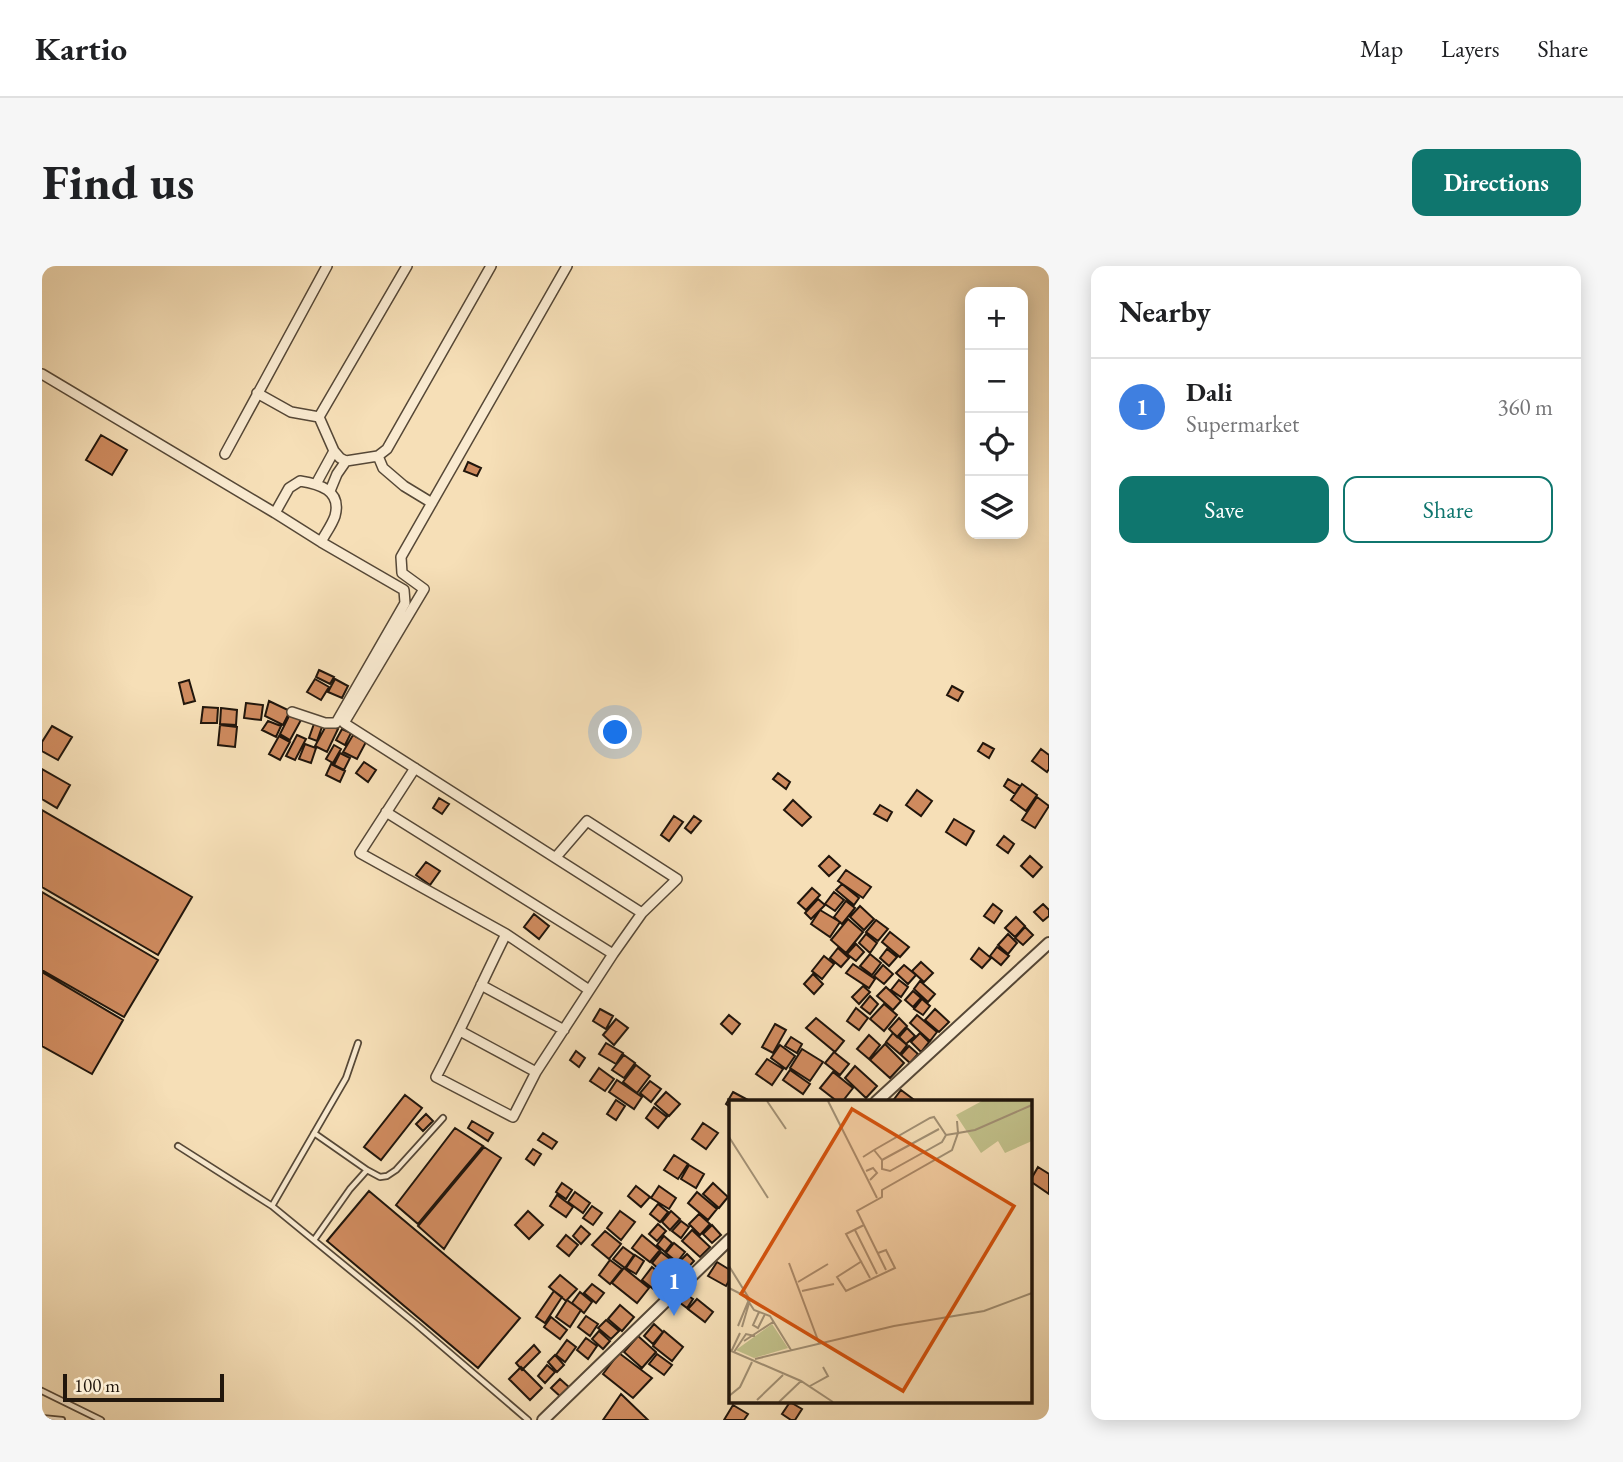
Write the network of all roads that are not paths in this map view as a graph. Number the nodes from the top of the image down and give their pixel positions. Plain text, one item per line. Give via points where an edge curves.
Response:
1 (327, 266) edge
2 (407, 266) edge
3 (491, 266) edge
4 (567, 266) edge
5 (42, 374) edge
6 (257, 393) junction
7 (319, 416) junction
8 (334, 451) junction
9 (225, 454) dead end
10 (378, 456) junction
11 (346, 461) junction
12 (316, 484) junction
13 (330, 491) junction
14 (432, 503) junction
15 (275, 513) junction
16 (321, 542) junction
17 (292, 712) dead end
18 (415, 768) junction
19 (386, 812) junction
20 (556, 857) junction
21 (642, 913) junction
22 (506, 934) junction
23 (1049, 943) edge
24 (613, 954) junction
25 (481, 985) junction
26 (589, 990) junction
27 (564, 1030) junction
28 (460, 1031) junction
29 (358, 1043) dead end
30 (536, 1072) junction
31 (877, 1100) edge
32 (443, 1118) dead end
33 (314, 1133) junction
34 (178, 1146) dead end
35 (366, 1170) junction
36 (272, 1206) junction
37 (314, 1240) junction
38 (729, 1241) edge
39 (42, 1391) edge
40 (42, 1418) edge
41 (62, 1420) edge
42 (101, 1420) edge
43 (528, 1420) edge
44 (543, 1420) edge

1 - 6 street
2 - 7 street
3 - 10 street via 387,449
4 - 14 street
5 - 15 street
6 - 7 street via 290,412
6 - 9 street
7 - 8 street
8 - 11 street
8 - 12 street
10 - 11 street
10 - 14 street via 383,468
11 - 13 street
12 - 13 street
12 - 15 street via 300,481 289,488
13 - 16 street via 336,502 335,516
14 - 18 street via 401,557 402,573 424,589 344,723
15 - 16 street
16 - 17 street via 404,590 405,603 336,723
18 - 19 street
18 - 20 street
19 - 22 street via 360,853
19 - 24 street
20 - 21 street
20 - 21 street via 587,821 677,879
21 - 24 street
22 - 25 street
22 - 26 street
23 - 31 street
24 - 26 street
25 - 27 street
25 - 28 street
26 - 27 street
27 - 30 street
28 - 30 street
28 - 30 street via 436,1077 513,1117
29 - 33 lane via 346,1078
32 - 35 lane via 396,1170 380,1178
33 - 35 lane
33 - 36 lane
34 - 36 lane
35 - 37 lane
36 - 37 lane
37 - 43 lane
38 - 44 street
39 - 42 lane
40 - 41 lane

